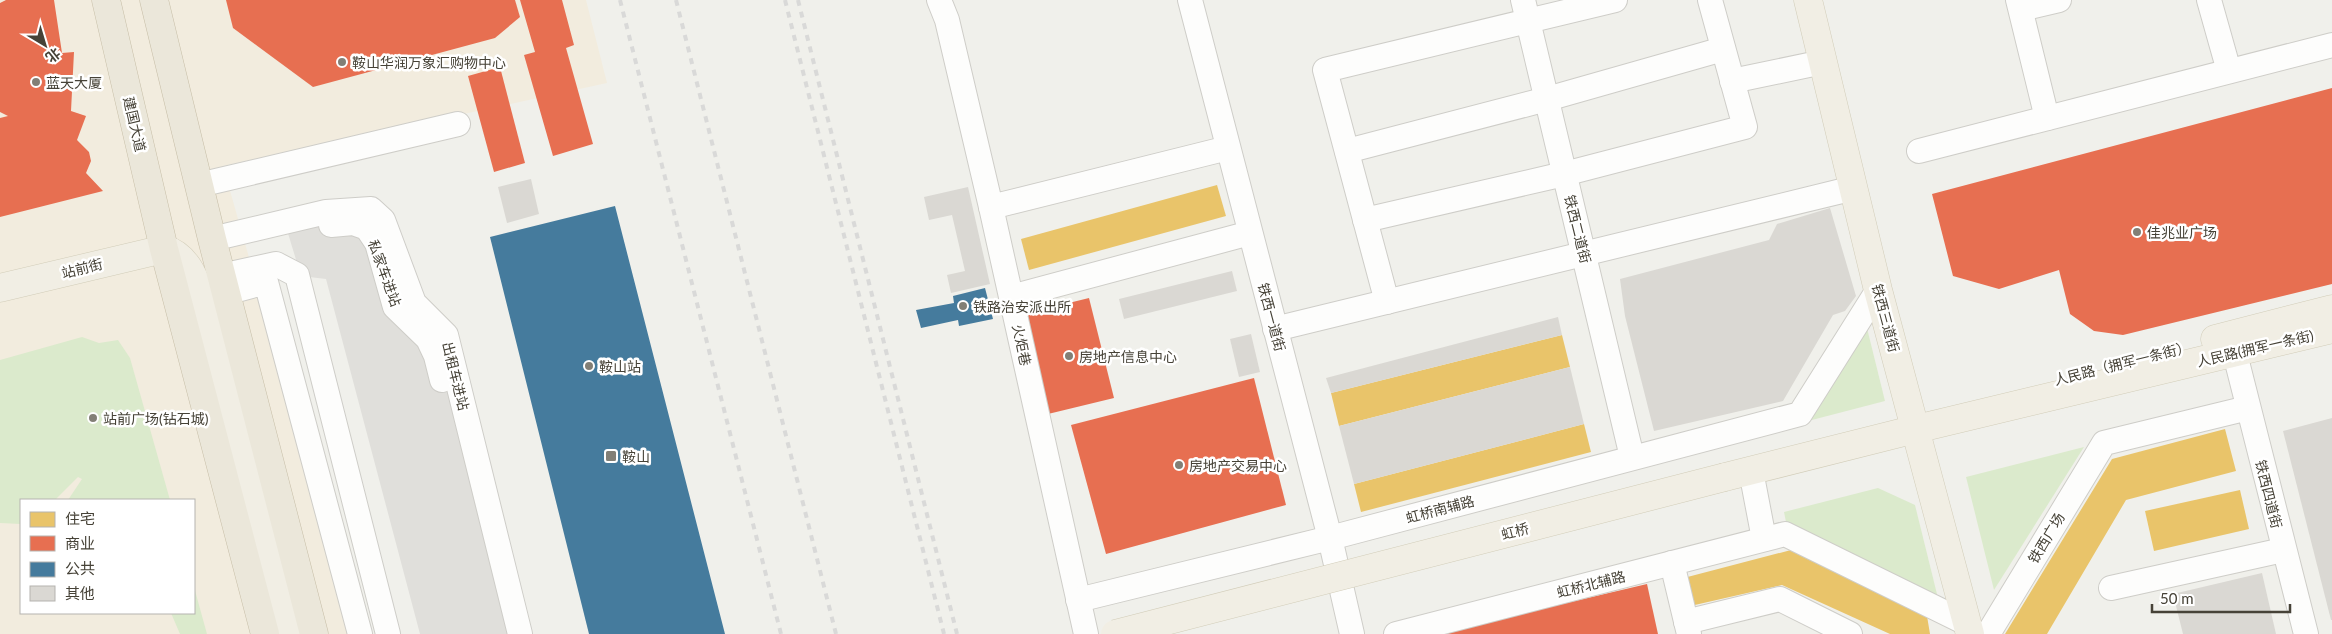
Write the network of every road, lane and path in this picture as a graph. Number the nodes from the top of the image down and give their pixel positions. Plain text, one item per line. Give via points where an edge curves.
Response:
1 (106, 0) edge
2 (154, 0) edge
3 (939, 0) edge
4 (1190, 0) edge
5 (1615, 0) edge
6 (1710, 0) edge
7 (1808, 0) edge
8 (2059, 0) edge
9 (2209, 0) edge
10 (2020, 5) edge
11 (1525, 11) edge
12 (2332, 45) edge
13 (1723, 48) junction
14 (1823, 62) junction
15 (2229, 71) junction
16 (1732, 81) junction
17 (1546, 99) junction
18 (2047, 118) junction
19 (458, 124) dead end
20 (1228, 148) junction
21 (1919, 150) dead end
22 (1347, 151) junction
23 (1564, 174) junction
24 (199, 185) junction
25 (1854, 188) junction
26 (991, 207) junction
27 (1365, 220) junction
28 (1250, 233) junction
29 (164, 249) junction
30 (1584, 254) junction
31 (218, 265) junction
32 (0, 288) edge
33 (1878, 290) junction
34 (1011, 297) junction
35 (1387, 302) junction
36 (2332, 309) edge
37 (1275, 329) junction
38 (2332, 329) edge
39 (2235, 354) junction
40 (2248, 408) junction
41 (1914, 422) junction
42 (1632, 457) junction
43 (1751, 470) junction
44 (1775, 536) junction
45 (1330, 538) junction
46 (2283, 550) junction
47 (1672, 563) junction
48 (2111, 588) dead end
49 (1078, 600) junction
50 (1687, 628) edge
51 (1976, 631) edge
52 (265, 634) edge
53 (292, 634) edge
54 (314, 634) edge
55 (360, 634) edge
56 (388, 634) edge
57 (506, 634) edge
58 (520, 634) edge
59 (1086, 634) edge
60 (1115, 634) edge
61 (1352, 634) edge
62 (1396, 634) edge
63 (1850, 634) edge
64 (2306, 634) edge

1 - 29 highway, 建国大道
2 - 24 highway
3 - 26 street, 火炬巷
4 - 20 street, 铁西一道街
5 - 11 street
6 - 13 street
7 - 14 main road, 铁西三道街
8 - 10 street
9 - 15 street
10 - 18 street
11 - 17 street, 铁西二道街
11 - 22 street via 1325,70
12 - 15 street
13 - 16 street
13 - 17 street
14 - 16 street
14 - 25 main road, 铁西三道街
15 - 18 street
16 - 23 street via 1745,127
17 - 22 street
17 - 23 street, 铁西二道街
18 - 21 street
19 - 24 street
20 - 26 street
20 - 28 street, 铁西一道街
22 - 27 street
23 - 27 street
23 - 30 street, 铁西二道街
24 - 31 highway
25 - 30 street
25 - 33 main road, 铁西三道街
26 - 34 street, 火炬巷
27 - 35 street
28 - 34 street
28 - 37 street, 铁西一道街
29 - 32 main road, 站前街
29 - 52 highway, 建国大道
29 - 53 main road via 175,252 183,260 197,283
30 - 35 street
30 - 42 street, 铁西二道街
31 - 54 highway
31 - 55 street via 266,282
31 - 56 street via 276,264 297,275
31 - 57 street, 私家车进站 via 334,224 353,223 367,228 377,243 395,307 428,339 436,356
31 - 58 street, 出租车进站 via 326,212 371,208 384,220 414,303 446,335
33 - 41 main road, 铁西三道街
33 - 42 street, 虹桥南辅路 via 1800,414
34 - 49 street, 火炬巷
35 - 37 street
36 - 41 main road, 人民路（拥军一条街）
37 - 45 street, 铁西一道街
38 - 39 main road, 人民路(拥军一条街)
39 - 40 street, 铁西四道街
39 - 41 main road, 人民路(拥军一条街)
40 - 46 street, 铁西四道街
40 - 51 street, 铁西广场 via 2104,443
41 - 43 main road, 虹桥
41 - 51 main road, 铁西三道街
42 - 45 street, 虹桥南辅路
43 - 44 street
43 - 60 main road, 虹桥, bridge
44 - 47 street, 虹桥北辅路
44 - 51 street
45 - 49 street, 虹桥南辅路
45 - 61 street, 铁西一道街
46 - 48 street
46 - 64 street, 铁西四道街
47 - 50 street
47 - 62 street, 虹桥北辅路
49 - 59 street, 火炬巷
50 - 63 street via 1780,599

